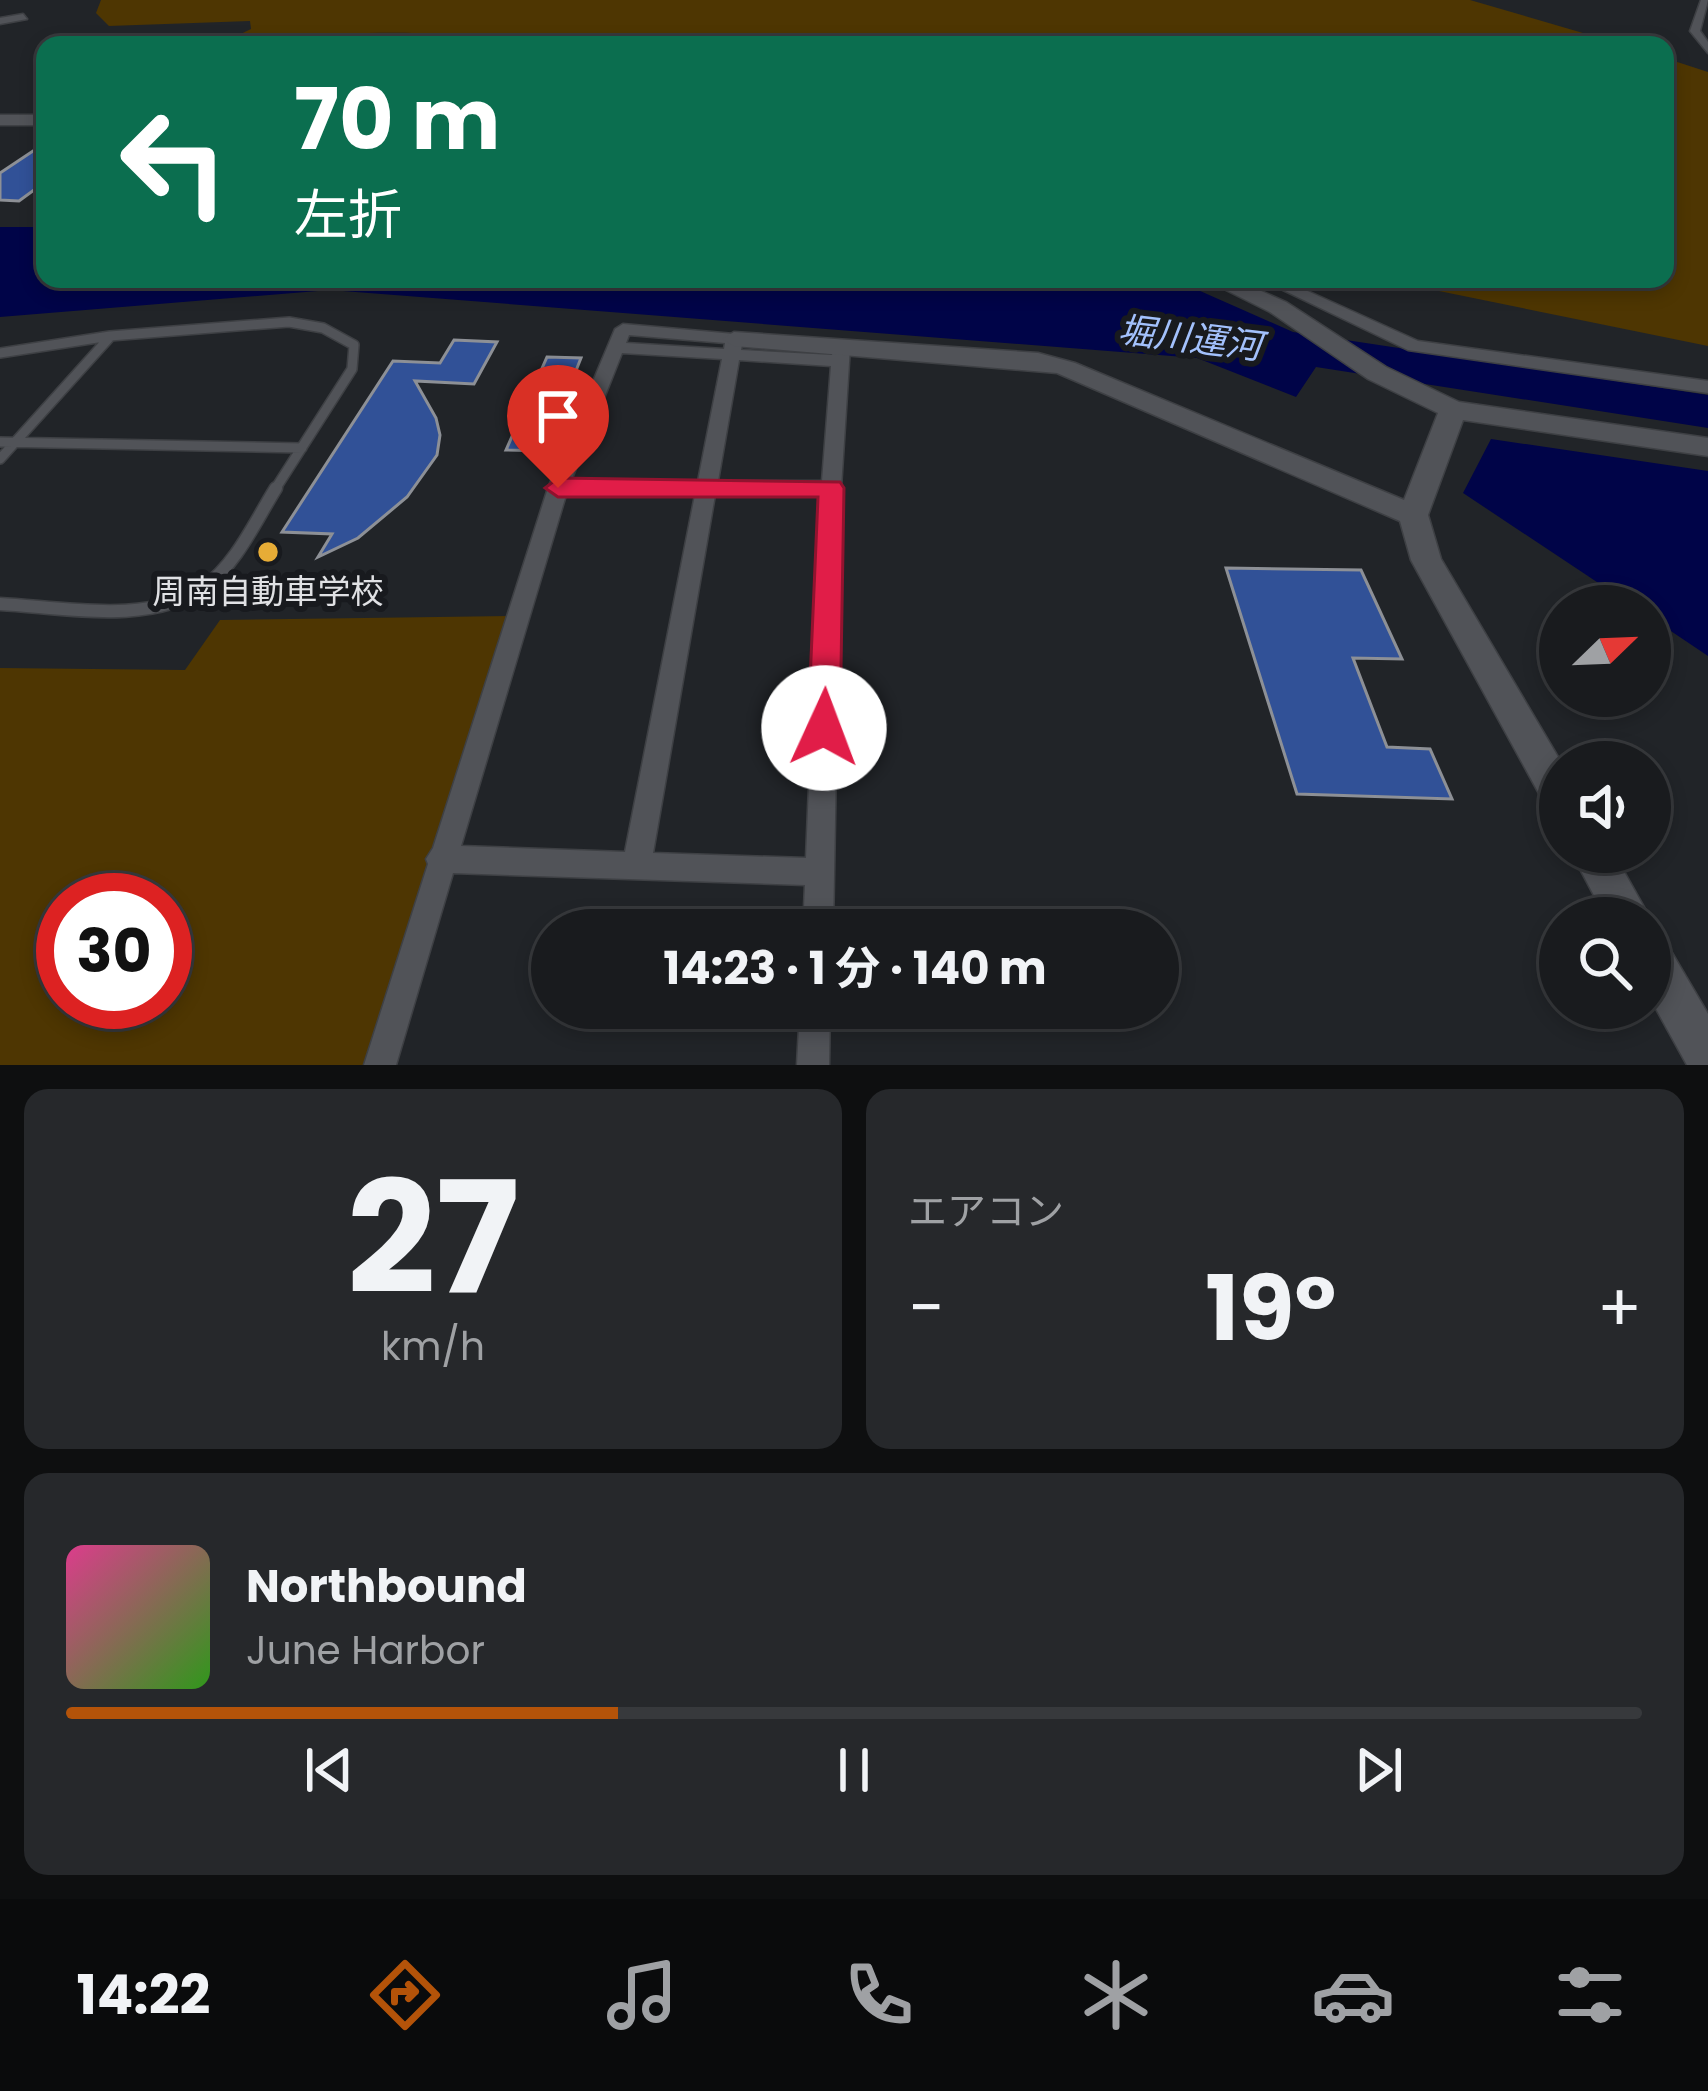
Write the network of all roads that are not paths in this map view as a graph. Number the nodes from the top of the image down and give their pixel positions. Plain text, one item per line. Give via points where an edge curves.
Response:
1 (1706, 0) edge
2 (1705, 15) edge
3 (23, 17) dead end
4 (0, 22) edge
5 (1708, 50) edge
6 (0, 120) edge
7 (36, 120) edge
8 (1236, 288) edge
9 (1288, 288) edge
10 (110, 336) junction
11 (732, 346) junction
12 (0, 352) edge
13 (841, 354) junction
14 (1708, 387) edge
15 (1438, 404) junction
16 (0, 442) edge
17 (16, 442) junction
18 (1708, 447) edge
19 (302, 448) junction
20 (0, 459) edge
21 (558, 488) junction
22 (703, 488) junction
23 (831, 488) junction
24 (1413, 515) junction
25 (0, 604) edge
26 (1539, 759) edge
27 (440, 859) junction
28 (637, 862) junction
29 (820, 872) junction
30 (819, 909) edge
31 (1671, 993) edge
32 (814, 1029) edge
33 (1708, 1058) edge
34 (380, 1065) edge
35 (813, 1065) edge

1 - 2 street
2 - 5 street via 1695,31
3 - 4 street
6 - 7 street
8 - 15 street
9 - 14 street via 1414,346
10 - 12 lane
10 - 17 lane
10 - 19 lane via 289,322 337,331 354,345 352,369
11 - 13 street
11 - 21 street via 615,347
11 - 22 street
13 - 23 street
13 - 24 street via 1066,368
15 - 18 street
15 - 24 street
16 - 17 lane
17 - 19 lane
17 - 20 lane
19 - 25 lane via 203,589 118,608
21 - 22 street
21 - 27 street
22 - 23 street
22 - 28 street
23 - 29 street
24 - 26 street via 1426,560
27 - 28 street
27 - 34 street
28 - 29 street
29 - 30 street
31 - 33 street
32 - 35 street

